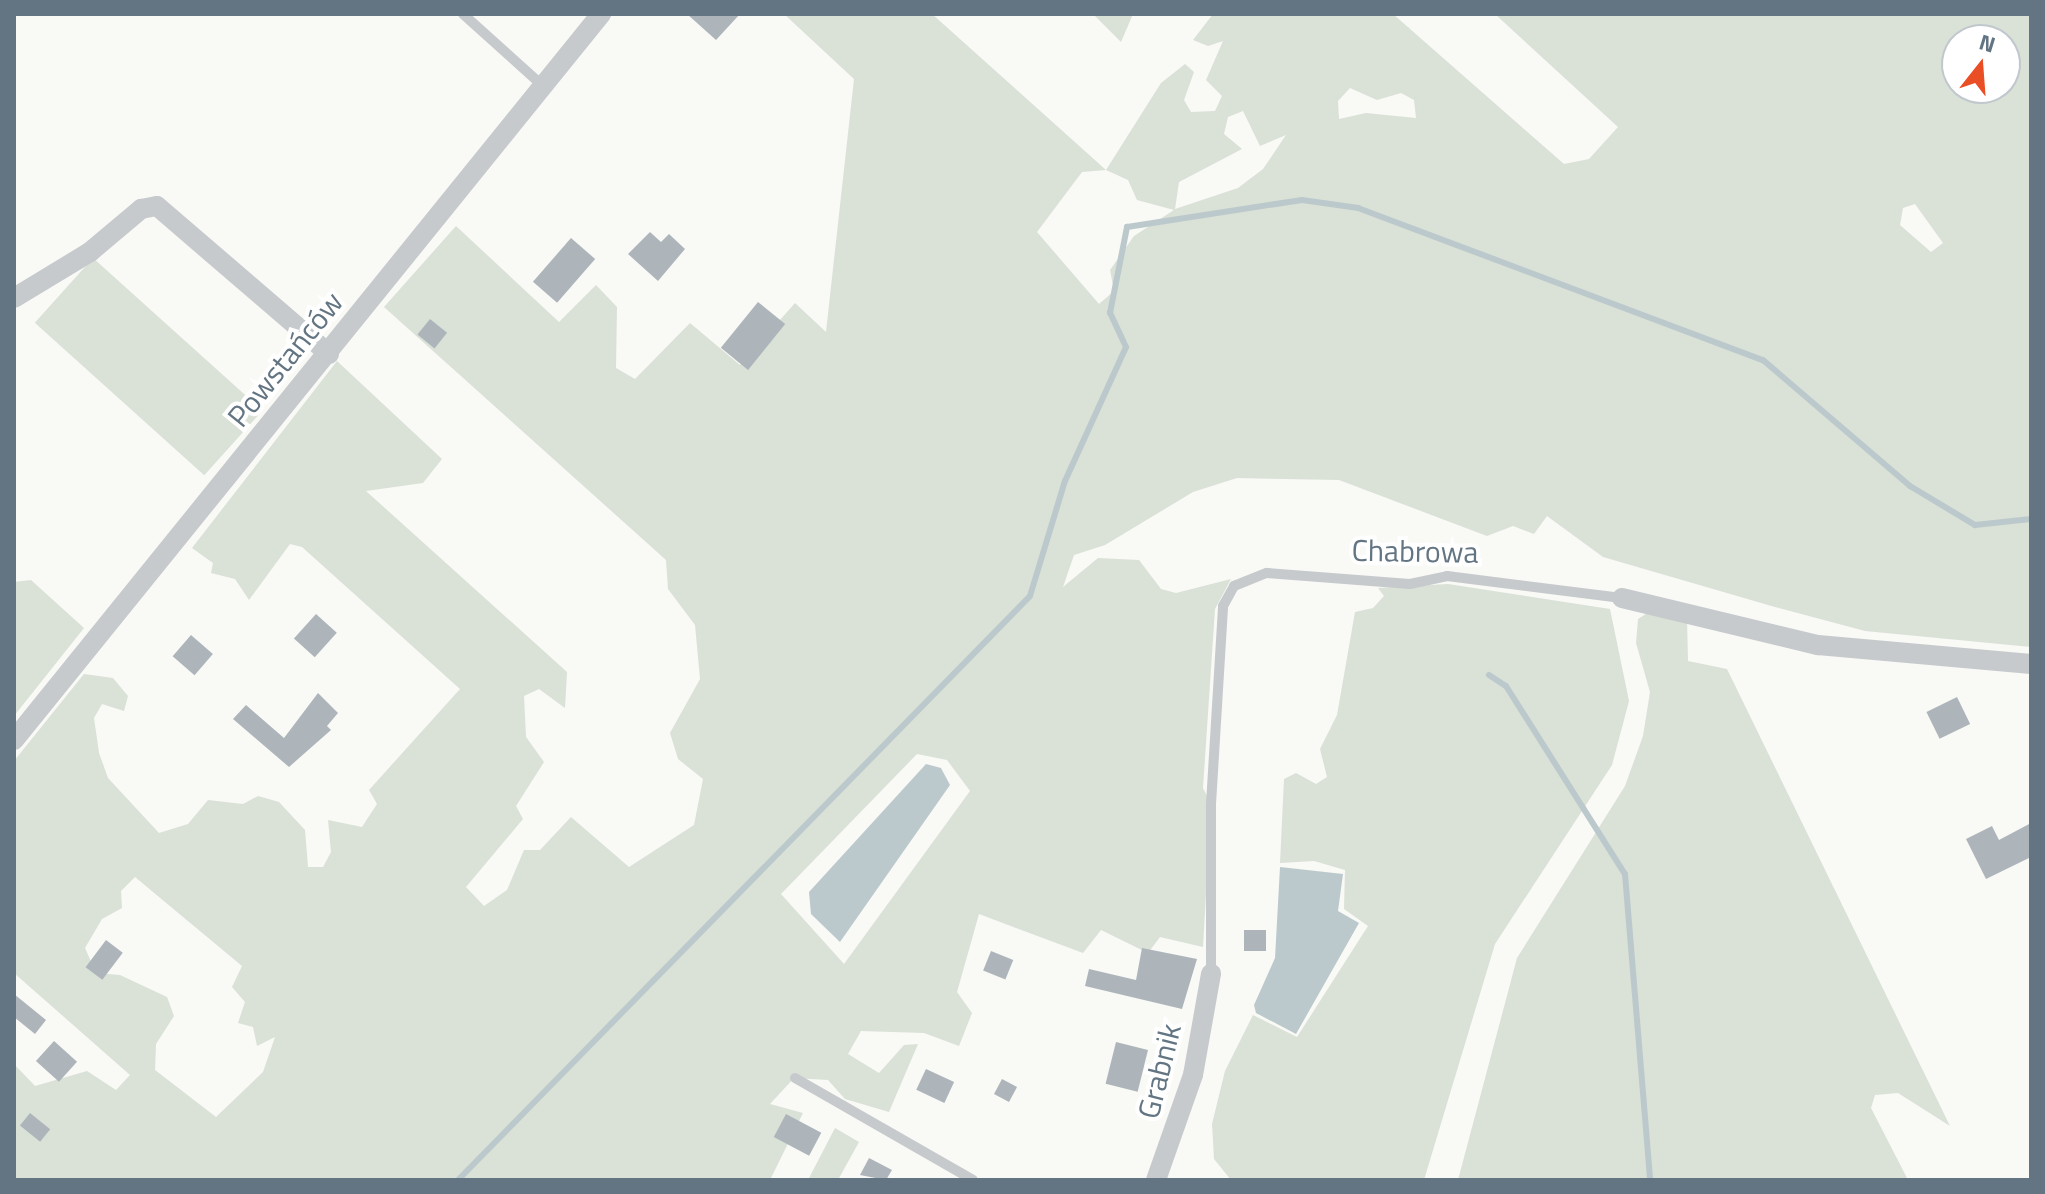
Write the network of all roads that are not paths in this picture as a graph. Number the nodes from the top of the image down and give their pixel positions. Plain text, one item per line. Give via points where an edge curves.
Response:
1 (463, 14) edge
2 (601, 14) edge
3 (543, 86) junction
4 (14, 298) edge
5 (329, 354) junction
6 (1622, 598) joint
7 (2031, 664) edge
8 (14, 740) edge
9 (1211, 974) joint
10 (795, 1078) dead end
11 (973, 1180) edge
12 (1156, 1180) edge

1 - 3 lane
2 - 3 street, Powstańców
3 - 5 street, Powstańców
4 - 5 street via 90,252 141,209 157,206
5 - 8 street, Powstańców
6 - 7 street, Chabrowa via 1818,645
6 - 9 lane, Chabrowa via 1447,576 1410,584 1267,573 1234,586 1223,606 1212,774
9 - 12 street, Grabnik via 1193,1075
10 - 11 lane

